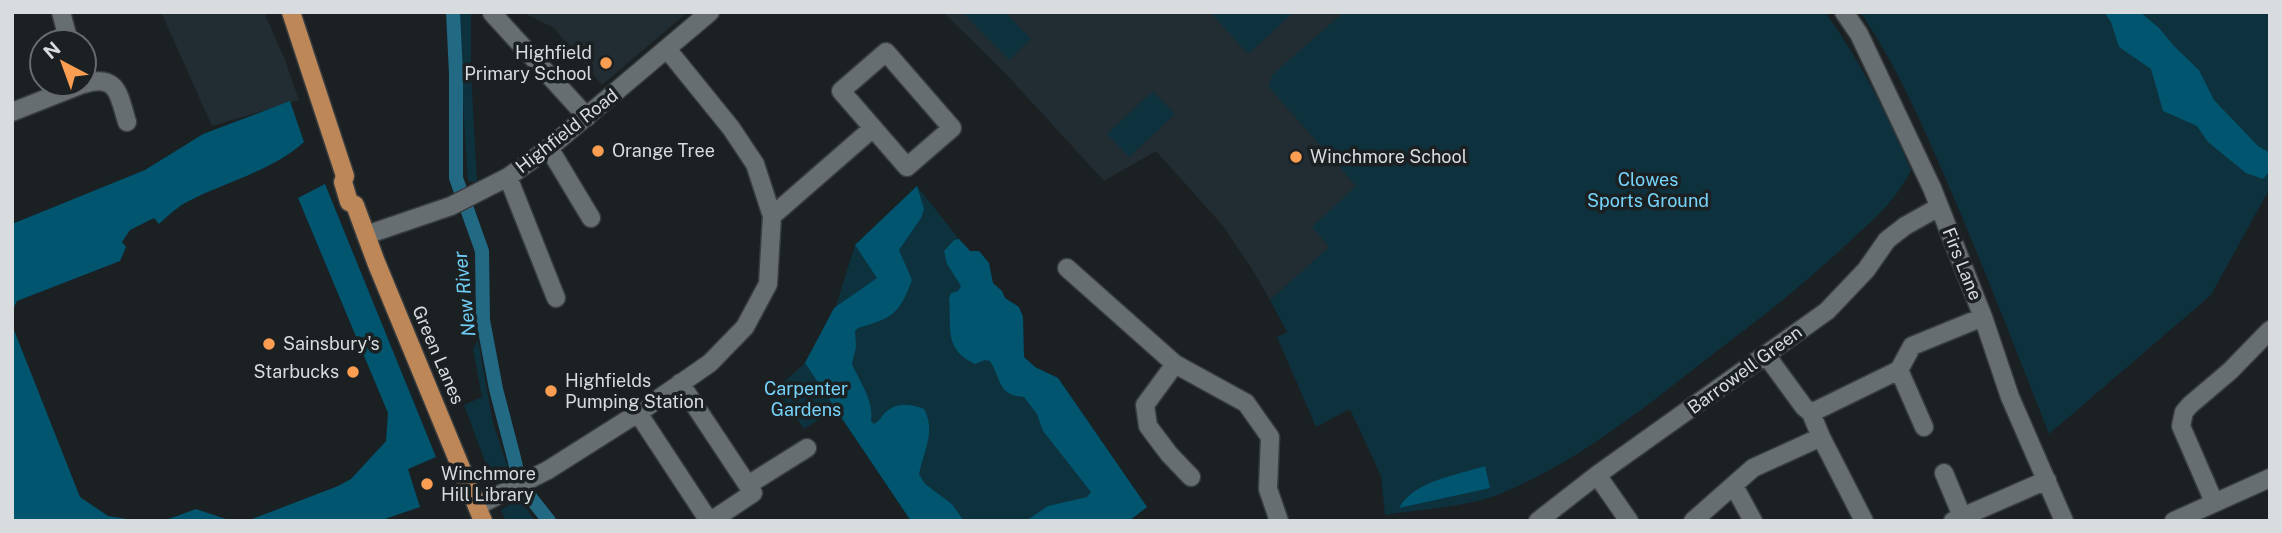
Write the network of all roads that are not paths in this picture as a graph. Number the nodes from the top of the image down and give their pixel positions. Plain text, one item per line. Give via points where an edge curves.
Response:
1 (291, 12) edge
2 (710, 12) edge
3 (492, 13) edge
4 (1842, 13) edge
5 (667, 50) junction
6 (98, 80) edge
7 (48, 98) edge
8 (12, 112) edge
9 (587, 117) junction
10 (127, 122) dead end
11 (873, 128) junction
12 (549, 148) junction
13 (508, 177) junction
14 (1939, 207) junction
15 (772, 216) junction
16 (591, 218) dead end
17 (366, 234) junction
18 (1067, 268) dead end
19 (556, 298) dead end
20 (1983, 317) junction
21 (2270, 330) edge
22 (1766, 355) junction
23 (1175, 364) junction
24 (1899, 370) junction
25 (680, 383) junction
26 (638, 413) junction
27 (1811, 413) junction
28 (1924, 427) dead end
29 (1821, 437) junction
30 (807, 448) dead end
31 (1944, 472) dead end
32 (1597, 475) junction
33 (1191, 477) dead end
34 (2270, 478) edge
35 (2047, 480) junction
36 (748, 485) junction
37 (1734, 486) junction
38 (2214, 502) junction
39 (480, 514) edge
40 (1960, 519) edge
41 (710, 521) edge
42 (1279, 521) edge
43 (1538, 521) edge
44 (1629, 521) edge
45 (1693, 521) edge
46 (1753, 521) edge
47 (1864, 521) edge
48 (2064, 521) edge
49 (2174, 521) edge

1 - 17 main road, Green Lanes via 345,176 352,179 359,197 355,205
2 - 5 street, Highfield Road
3 - 9 street
4 - 14 street, Firs Lane via 1859,34
5 - 9 street, Highfield Road
5 - 15 street via 745,147
6 - 10 street via 116,89
7 - 8 street
9 - 12 street, Highfield Road
11 - 11 street via 841,91 886,52 952,128 906,167
11 - 15 street
12 - 13 street, Highfield Road
12 - 16 street
13 - 17 street, Highfield Road via 451,206
13 - 19 street
14 - 20 street, Firs Lane
14 - 22 street, Barrowell Green via 1898,232 1827,311
15 - 25 street via 768,284 745,327 710,363
17 - 39 main road, Green Lanes
18 - 23 street
20 - 24 street via 1912,346
20 - 35 street, Firs Lane via 2010,397
21 - 38 street via 2190,405 2182,418 2181,426
22 - 27 street
22 - 32 street, Barrowell Green
23 - 33 street via 1145,405 1148,426
23 - 42 street via 1246,403 1270,437 1268,489
24 - 27 street
24 - 28 street
25 - 26 street
25 - 36 street
26 - 39 street via 509,491
26 - 41 street
27 - 29 street
29 - 37 street via 1753,468
29 - 47 street
30 - 36 street
31 - 40 street
32 - 43 street, Barrowell Green
32 - 44 street
34 - 38 street
35 - 40 street
35 - 48 street, Firs Lane
36 - 41 street via 753,493
37 - 45 street
37 - 46 street
38 - 49 street

